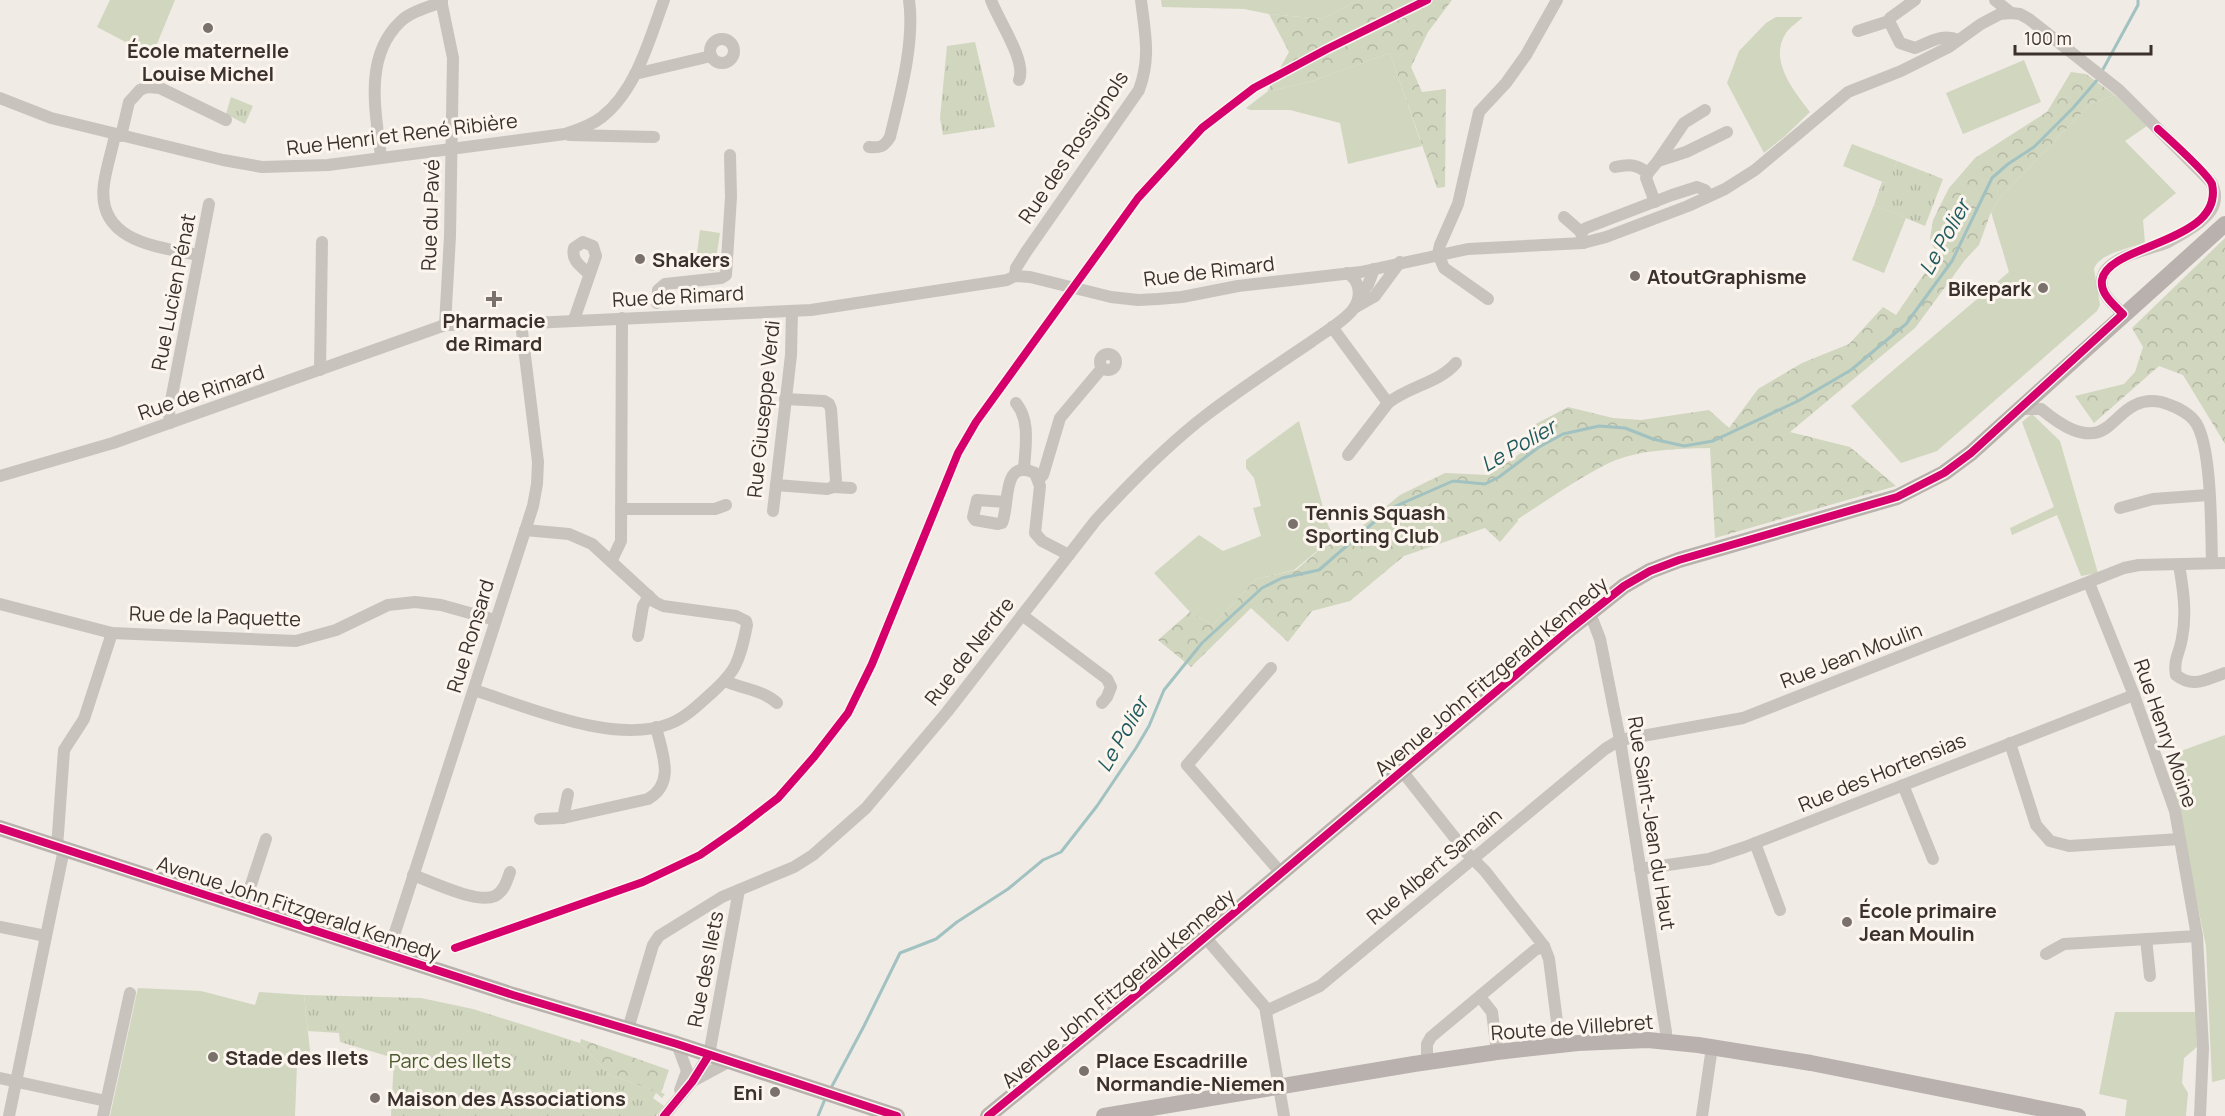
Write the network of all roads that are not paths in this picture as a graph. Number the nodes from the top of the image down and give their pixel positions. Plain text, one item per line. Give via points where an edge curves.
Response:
1 (664, 0) edge
2 (909, 0) edge
3 (991, 0) edge
4 (1141, 0) edge
5 (1557, 0) edge
6 (1915, 0) edge
7 (1995, 0) edge
8 (441, 1) edge
9 (2011, 13) junction
10 (1889, 21) junction
11 (1858, 31) dead end
12 (1958, 40) junction
13 (711, 56) dead end
14 (635, 74) junction
15 (1019, 81) dead end
16 (0, 98) edge
17 (1705, 110) dead end
18 (601, 118) junction
19 (226, 120) dead end
20 (1727, 132) dead end
21 (565, 134) junction
22 (118, 135) junction
23 (612, 136) junction
24 (654, 137) dead end
25 (453, 147) junction
26 (868, 147) dead end
27 (730, 156) dead end
28 (381, 157) junction
29 (1658, 161) junction
30 (1615, 167) dead end
31 (1648, 173) junction
32 (1709, 196) junction
33 (1655, 202) junction
34 (209, 204) dead end
35 (1564, 218) dead end
36 (2225, 224) edge
37 (1582, 238) junction
38 (321, 242) dead end
39 (1438, 254) junction
40 (199, 255) junction
41 (1400, 262) junction
42 (1374, 269) junction
43 (1347, 273) junction
44 (589, 274) dead end
45 (1015, 276) junction
46 (1363, 298) junction
47 (1488, 299) dead end
48 (657, 303) dead end
49 (792, 311) junction
50 (2123, 314) junction
51 (622, 318) junction
52 (573, 321) junction
53 (521, 323) junction
54 (445, 325) junction
55 (1332, 327) junction
56 (1456, 363) dead end
57 (1102, 368) dead end
58 (320, 370) junction
59 (786, 399) junction
60 (1388, 403) junction
61 (1016, 404) dead end
62 (2019, 409) junction
63 (170, 423) junction
64 (1347, 455) dead end
65 (1024, 470) junction
66 (0, 476) edge
67 (1038, 479) junction
68 (776, 485) junction
69 (834, 487) junction
70 (851, 489) dead end
71 (2208, 495) junction
72 (1006, 502) dead end
73 (726, 505) dead end
74 (2120, 508) dead end
75 (621, 509) junction
76 (773, 511) dead end
77 (525, 530) junction
78 (1069, 555) junction
79 (612, 561) junction
80 (2219, 563) edge
81 (2179, 565) junction
82 (2090, 583) junction
83 (649, 596) junction
84 (0, 604) edge
85 (1022, 615) junction
86 (1587, 615) junction
87 (495, 621) junction
88 (112, 633) junction
89 (638, 636) dead end
90 (1271, 668) dead end
91 (2225, 673) edge
92 (725, 681) junction
93 (474, 690) junction
94 (2134, 695) junction
95 (777, 703) dead end
96 (1102, 703) dead end
97 (656, 727) junction
98 (1620, 740) junction
99 (2010, 743) junction
100 (1402, 771) junction
101 (1903, 785) junction
102 (568, 794) dead end
103 (563, 818) junction
104 (540, 819) dead end
105 (0, 828) edge
106 (266, 839) dead end
107 (2180, 839) junction
108 (1755, 843) junction
109 (61, 848) junction
110 (1933, 859) dead end
111 (1473, 860) junction
112 (1640, 869) junction
113 (510, 872) dead end
114 (1281, 873) junction
115 (413, 875) junction
116 (739, 890) junction
117 (244, 906) junction
118 (1780, 910) dead end
119 (0, 927) edge
120 (46, 936) junction
121 (2197, 936) junction
122 (1205, 937) junction
123 (2146, 939) junction
124 (1544, 946) junction
125 (388, 954) junction
126 (2046, 954) dead end
127 (2150, 976) dead end
128 (130, 993) dead end
129 (1484, 1002) dead end
130 (1266, 1011) junction
131 (628, 1029) junction
132 (1666, 1041) junction
133 (677, 1044) junction
134 (1560, 1045) junction
135 (1712, 1047) junction
136 (1497, 1052) junction
137 (709, 1055) junction
138 (730, 1061) junction
139 (1427, 1062) junction
140 (690, 1076) junction
141 (0, 1078) edge
142 (16, 1081) junction
143 (1279, 1087) junction
144 (1010, 1099) junction
145 (106, 1101) junction
146 (9, 1116) edge
147 (103, 1116) edge
148 (664, 1116) edge
149 (897, 1116) edge
150 (988, 1116) edge
151 (1014, 1116) edge
152 (1104, 1116) edge
153 (1284, 1116) edge
154 (1702, 1116) edge
155 (2078, 1116) edge
156 (2200, 1116) edge

1 - 14 street, Rue Henri et René Ribière
2 - 26 street via 905,72 890,137 880,148
3 - 15 street via 1018,59
4 - 45 street, Rue des Rossignols via 1147,56 1139,90 1026,252
5 - 39 street via 1526,55 1479,112 1458,204
6 - 10 street
7 - 9 street
8 - 25 street, Rue du Pavé via 453,58
8 - 28 street via 400,21 381,53 374,93
9 - 12 street via 2000,14
9 - 50 street via 2029,19 2108,79 2211,182 2216,195 2208,215 2190,230 2110,265 2102,279 2103,289
10 - 11 street
10 - 12 street via 1900,43 1909,47 1950,36
12 - 32 street via 1949,48 1848,92 1755,170
13 - 14 street
14 - 18 street, Rue Henri et René Ribière
16 - 22 street, Rue Henri et René Ribière via 51,118
17 - 29 street via 1684,123
18 - 21 street, Rue Henri et René Ribière
18 - 23 street
19 - 22 street via 160,88 147,87 129,102
20 - 29 street
21 - 23 street, Rue Henri et René Ribière
21 - 25 street, Rue Henri et René Ribière
22 - 28 street, Rue Henri et René Ribière via 262,167 305,167
22 - 40 street via 103,186 104,204 111,220 124,235 142,243
23 - 24 street, Rue Henri et René Ribière
25 - 28 street, Rue Henri et René Ribière
25 - 54 street, Rue du Pavé
27 - 48 street via 726,275 665,284 658,290
29 - 31 street
30 - 31 street via 1629,164
31 - 33 street via 1648,186
32 - 33 street via 1697,187
32 - 37 street via 1606,237
33 - 37 street via 1586,228
34 - 40 street, Rue Lucien Pénat
35 - 37 street
36 - 50 main road, Avenue John Fitzgerald Kennedy
37 - 39 street, Rue de Rimard
38 - 58 street
39 - 41 street, Rue de Rimard
39 - 47 street via 1444,268
40 - 63 street, Rue Lucien Pénat
41 - 42 street, Rue de Rimard
41 - 46 street via 1380,291
42 - 43 street, Rue de Rimard
42 - 46 street, Rue de Nerdre
43 - 45 street, Rue de Rimard via 1138,300
43 - 46 street via 1355,278
44 - 52 street
45 - 49 street, Rue de Rimard via 880,301
46 - 55 street, Rue de Nerdre
49 - 51 street, Rue de Rimard
49 - 59 street, Rue Giuseppe Verdi
50 - 62 main road, Avenue John Fitzgerald Kennedy
51 - 52 street, Rue de Rimard
51 - 75 street
52 - 53 street, Rue de Rimard
53 - 54 street, Rue de Rimard
53 - 77 street, Rue Ronsard via 538,462 537,484
54 - 58 street, Rue de Rimard
55 - 60 street
55 - 78 street, Rue de Nerdre via 1183,434 1106,508
56 - 60 street via 1448,372
57 - 67 street via 1060,418 1043,475
58 - 63 street, Rue de Rimard
59 - 68 street, Rue Giuseppe Verdi
59 - 69 street via 829,404
60 - 64 street
61 - 65 street via 1026,426
62 - 71 street via 2041,409 2062,424 2090,434 2099,432 2135,405 2158,401 2174,406 2190,416 2203,442
62 - 86 main road, Avenue John Fitzgerald Kennedy via 1971,453 1917,488 1650,571
63 - 66 street, Rue de Rimard
65 - 67 street via 1035,473
65 - 72 street via 1017,471 1009,481
67 - 78 street via 1035,533
68 - 69 street
68 - 76 street, Rue Giuseppe Verdi
69 - 70 street
71 - 74 street via 2153,499
71 - 80 street
73 - 75 street via 715,509
75 - 79 street via 621,541
77 - 79 street via 580,537
77 - 87 street, Rue Ronsard
78 - 85 street, Rue de Nerdre
79 - 83 street
80 - 81 street, Rue Jean Moulin
81 - 82 street, Rue Jean Moulin via 2124,568
81 - 91 street via 2184,615 2174,664 2176,675 2185,682 2196,683
82 - 94 street, Rue Henry Moine
82 - 98 street, Rue Jean Moulin via 1743,718
83 - 89 street via 643,606
83 - 92 street via 663,606 736,616 746,621 741,654
84 - 88 street, Rue de la Paquette
85 - 96 street via 1107,679 1111,687
85 - 116 street, Rue de Nerdre via 866,808 813,855
86 - 98 street, Rue Saint-Jean du Haut via 1600,639
86 - 100 main road, Avenue John Fitzgerald Kennedy
87 - 88 street, Rue de la Paquette via 441,605 415,602 388,605 336,630 296,642
87 - 93 street, Rue Ronsard
88 - 109 street via 84,719 64,750
90 - 114 street via 1187,765
92 - 95 street via 768,695
92 - 97 street via 682,717
93 - 97 street via 599,728 628,731
93 - 115 street, Rue Ronsard
94 - 99 street, Rue des Hortensias
94 - 107 street, Rue Henry Moine via 2175,811
97 - 103 street via 666,773 662,788 655,795 648,800
98 - 111 street, Rue Albert Samain
98 - 112 street, Rue Saint-Jean du Haut
99 - 101 street, Rue des Hortensias
99 - 107 street via 2036,825 2050,841 2069,846
100 - 111 street
100 - 114 main road, Avenue John Fitzgerald Kennedy
101 - 108 street, Rue des Hortensias
101 - 110 street
102 - 103 street
103 - 104 street
105 - 109 main road, Avenue John Fitzgerald Kennedy
106 - 117 street
107 - 121 street, Rue Henry Moine
108 - 112 street, Rue des Hortensias via 1709,859
108 - 118 street
109 - 117 main road, Avenue John Fitzgerald Kennedy
109 - 120 street
111 - 124 street
111 - 130 street, Rue Albert Samain via 1320,986
112 - 132 street, Rue Saint-Jean du Haut
113 - 115 street via 503,889 495,896 481,898
114 - 122 main road, Avenue John Fitzgerald Kennedy
115 - 125 street, Rue Ronsard
116 - 131 street, Rue de Nerdre via 659,936
116 - 137 street, Rue des Ilets
117 - 125 main road, Avenue John Fitzgerald Kennedy
119 - 120 street
120 - 142 street
121 - 123 street
121 - 156 street, Rue Henry Moine via 2203,1048
122 - 130 street
122 - 144 main road, Avenue John Fitzgerald Kennedy
123 - 126 street via 2064,944
123 - 127 street
124 - 134 street
124 - 139 street via 1431,1036
125 - 131 main road, Avenue John Fitzgerald Kennedy
128 - 145 street
129 - 136 street via 1492,1011
130 - 143 street
131 - 133 main road, Avenue John Fitzgerald Kennedy
132 - 134 main road, Route de Villebret
132 - 135 main road, Route de Villebret
133 - 137 main road, Avenue John Fitzgerald Kennedy
133 - 140 street
134 - 136 main road, Route de Villebret
135 - 154 street
135 - 155 main road, Route de Villebret
136 - 139 main road, Route de Villebret
137 - 138 main road, Avenue John Fitzgerald Kennedy
137 - 140 street
138 - 140 street
138 - 149 main road, Avenue John Fitzgerald Kennedy
139 - 143 main road, Route de Villebret
140 - 148 street
141 - 142 street
142 - 145 street
142 - 146 street
143 - 152 main road, Route de Villebret
143 - 153 street
144 - 150 main road, Avenue John Fitzgerald Kennedy
144 - 151 main road
145 - 147 street

